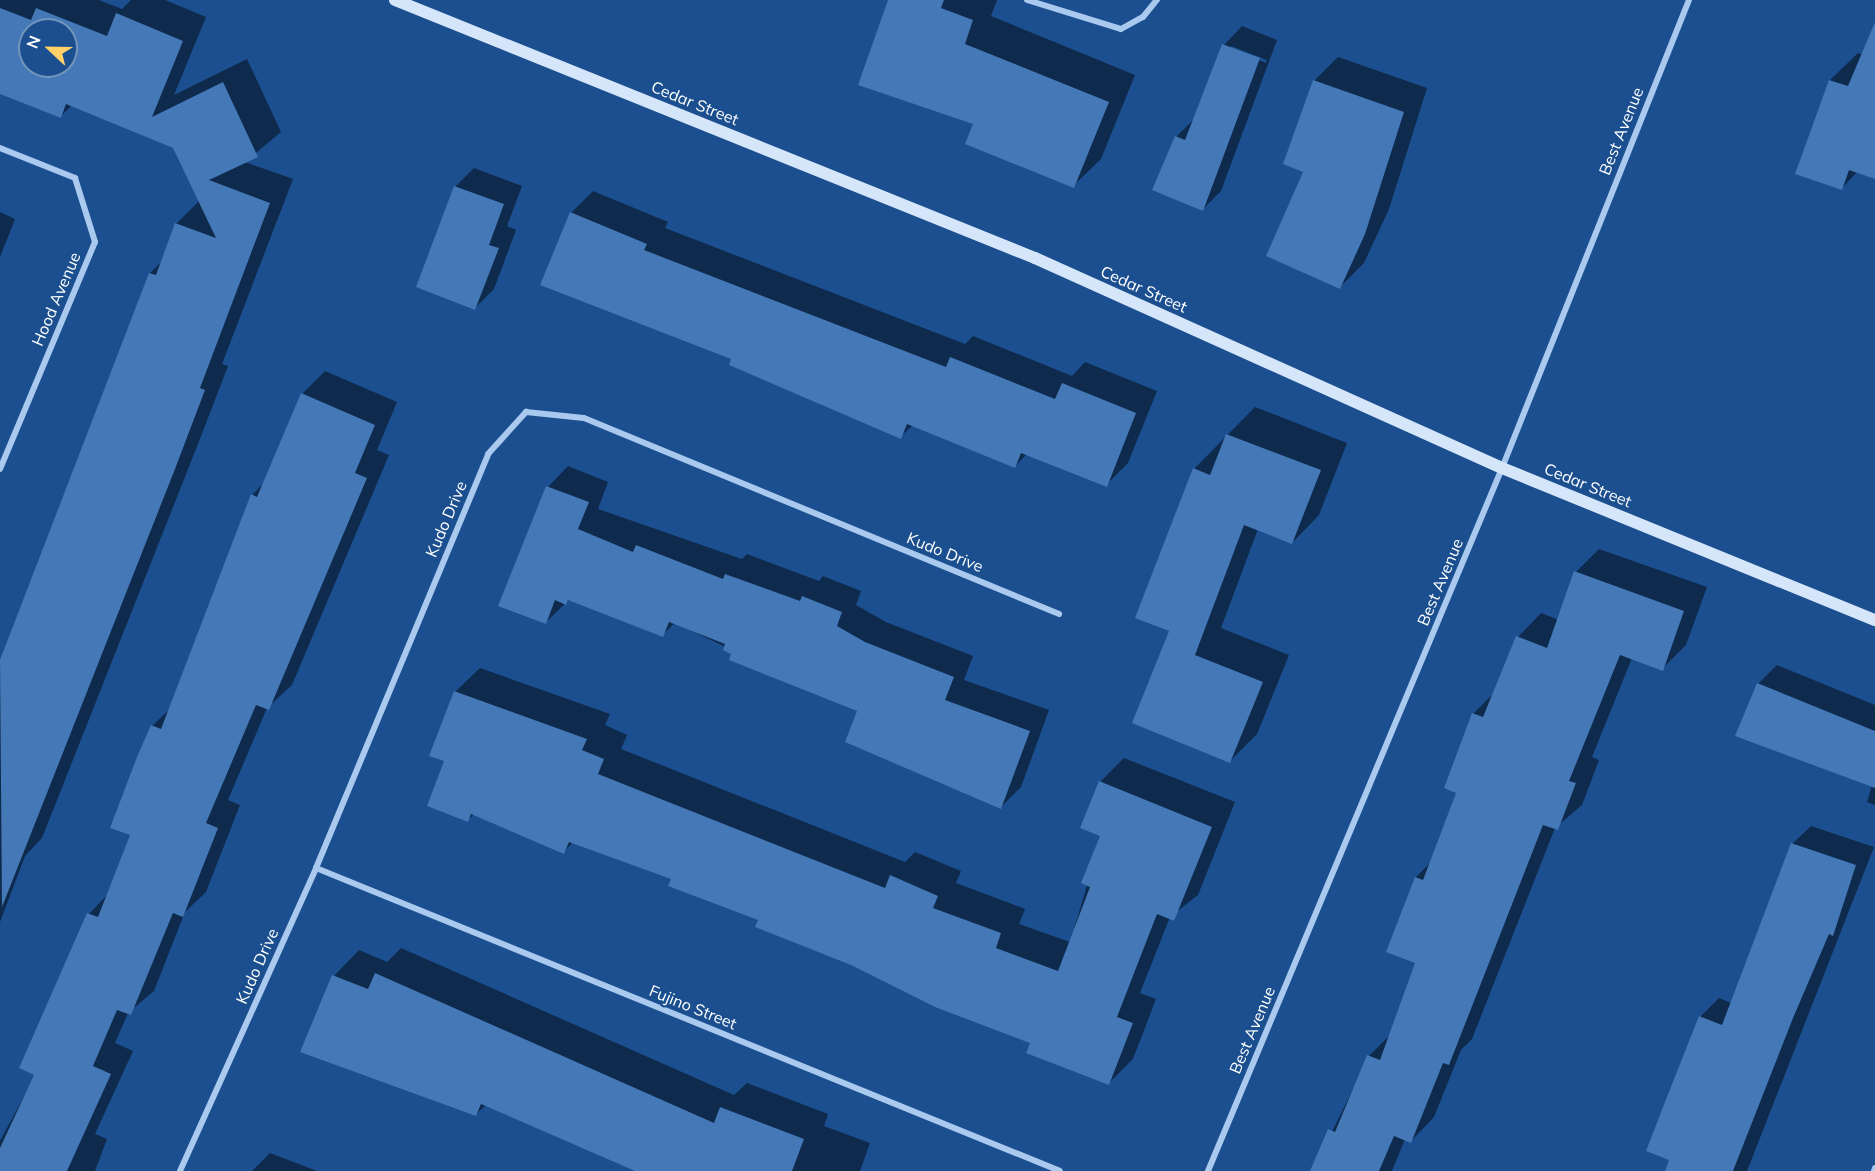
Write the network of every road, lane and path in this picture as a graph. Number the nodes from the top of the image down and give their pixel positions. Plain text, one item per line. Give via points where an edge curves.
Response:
1 (395, 0) edge
2 (1027, 0) edge
3 (1157, 0) edge
4 (1689, 0) edge
5 (0, 148) edge
6 (1502, 468) junction
7 (0, 469) edge
8 (1059, 614) dead end
9 (1875, 621) edge
10 (316, 868) junction
11 (180, 1171) edge
12 (1060, 1171) edge
13 (1208, 1171) edge

1 - 6 main road, Cedar Street via 1035,258
2 - 3 street via 1121,29 1143,17
4 - 6 street, Best Avenue
5 - 7 street, Hood Avenue via 75,178 95,242
6 - 9 main road, Cedar Street
6 - 13 street, Best Avenue
8 - 10 street, Kudo Drive via 584,418 526,412 488,454
10 - 11 street, Kudo Drive
10 - 12 street, Fujino Street

